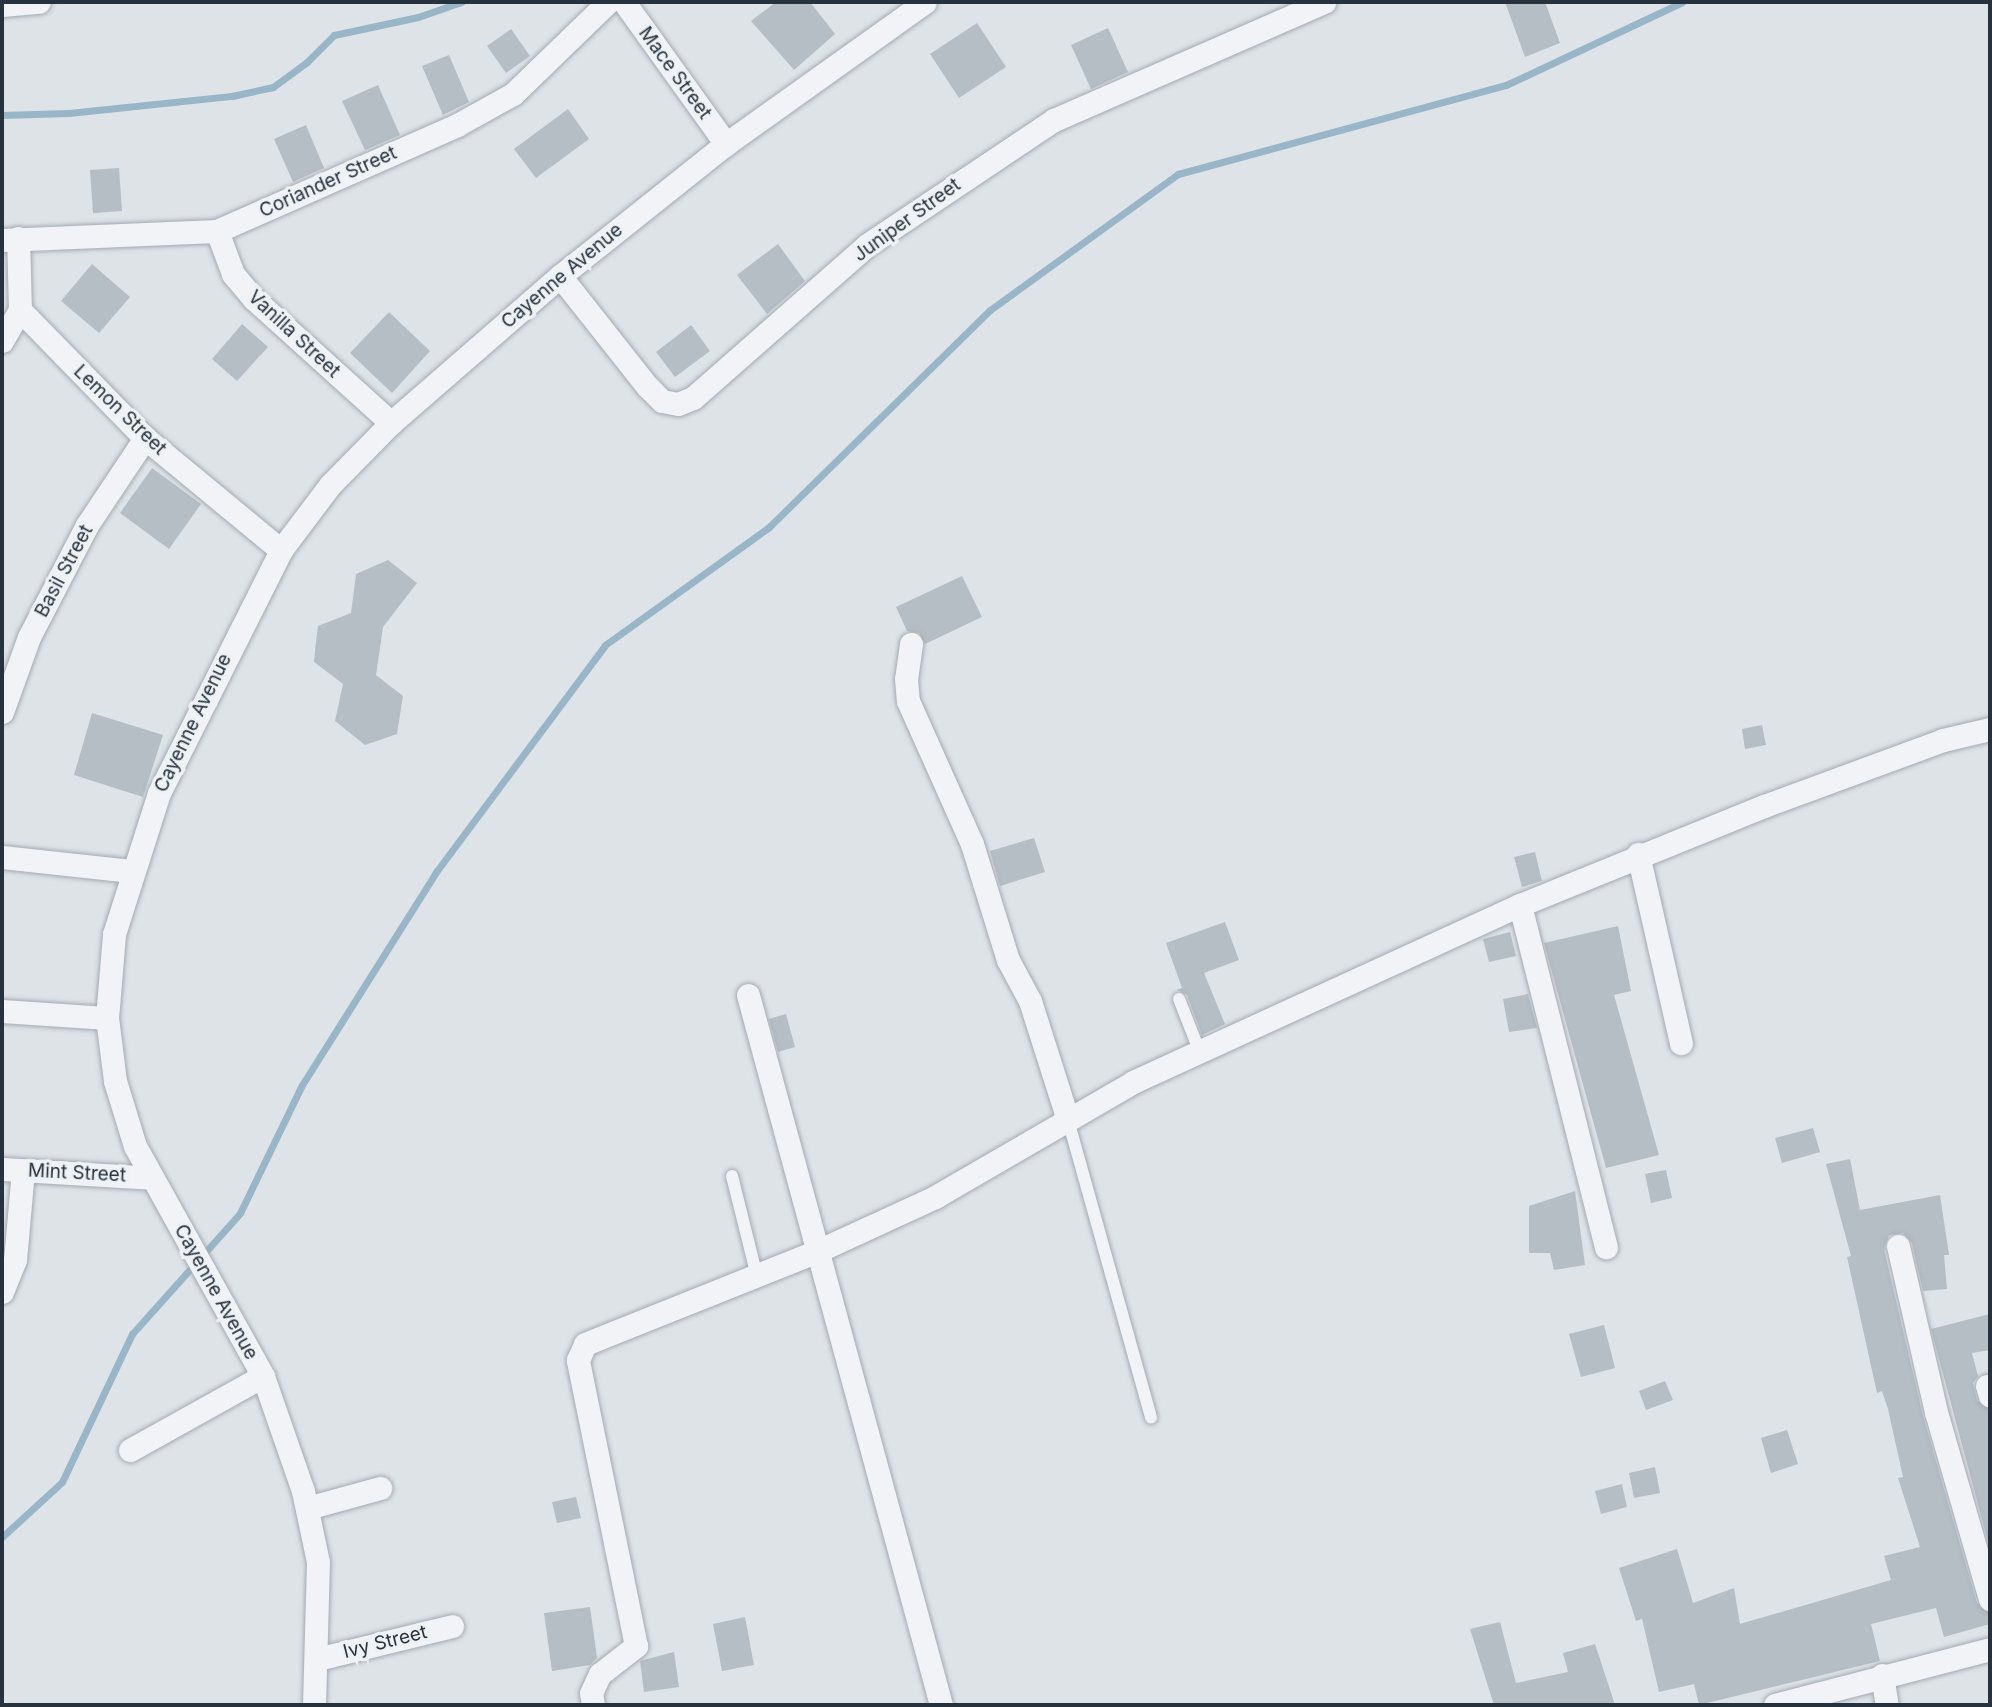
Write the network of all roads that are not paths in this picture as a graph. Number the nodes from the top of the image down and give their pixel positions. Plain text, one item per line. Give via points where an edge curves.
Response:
1 (40, 2) edge
2 (608, 2) edge
3 (624, 2) edge
4 (925, 2) edge
5 (1324, 2) edge
6 (2, 5) edge
7 (726, 144) junction
8 (217, 231) junction
9 (10, 239) edge
10 (559, 276) junction
11 (20, 310) junction
12 (2, 341) edge
13 (391, 423) junction
14 (145, 438) junction
15 (281, 550) junction
16 (912, 644) dead end
17 (2, 712) edge
18 (1990, 729) edge
19 (1638, 854) junction
20 (2, 857) edge
21 (131, 872) junction
22 (1520, 905) junction
23 (748, 995) dead end
24 (1179, 999) dead end
25 (2, 1011) edge
26 (107, 1018) junction
27 (1681, 1043) dead end
28 (1199, 1050) junction
29 (1068, 1120) junction
30 (12, 1169) edge
31 (732, 1176) dead end
32 (152, 1178) junction
33 (1898, 1246) dead end
34 (1606, 1247) dead end
35 (820, 1250) junction
36 (757, 1276) junction
37 (2, 1292) edge
38 (264, 1376) junction
39 (1151, 1418) dead end
40 (130, 1450) dead end
41 (380, 1488) dead end
42 (307, 1508) junction
43 (1990, 1599) edge
44 (452, 1626) dead end
45 (1990, 1649) edge
46 (317, 1658) junction
47 (1882, 1675) junction
48 (314, 1705) edge
49 (593, 1705) edge
50 (941, 1705) edge
51 (1775, 1705) edge
52 (1887, 1705) edge

1 - 6 street
2 - 8 street, Coriander Street via 513,94 457,125
3 - 7 street, Mace Street
4 - 7 street, Cayenne Avenue
5 - 10 street, Juniper Street via 1044,127 867,245 693,398 678,404 662,401 647,386
7 - 10 street, Cayenne Avenue
8 - 9 street, Coriander Street
8 - 13 street, Vanilla Street via 233,274 254,299
9 - 11 street
10 - 13 street, Cayenne Avenue
11 - 12 street
11 - 14 street, Lemon Street
13 - 15 street, Cayenne Avenue via 330,485
14 - 15 street, Lemon Street
14 - 17 street, Basil Street via 88,525 41,615
15 - 21 street, Cayenne Avenue via 164,781
16 - 29 street via 906,679 908,701 972,844 1007,960 1030,1001
18 - 19 street via 1943,740
19 - 22 street
19 - 27 street
20 - 21 street
21 - 26 street, Cayenne Avenue via 114,934
22 - 28 street
22 - 34 street
23 - 35 street
24 - 28 lane
25 - 26 street
26 - 32 street, Cayenne Avenue via 115,1082 135,1146
28 - 29 street
29 - 35 street via 935,1197
29 - 39 lane
30 - 32 street, Mint Street
30 - 37 street via 15,1260
31 - 36 lane
32 - 38 street, Cayenne Avenue
33 - 43 street via 1936,1412
35 - 36 street
35 - 50 street
36 - 49 street via 585,1344 578,1360 636,1646 600,1674 591,1693
38 - 40 street
38 - 42 street, Cayenne Avenue
41 - 42 street
42 - 46 street, Cayenne Avenue via 318,1562
44 - 46 street, Ivy Street
45 - 47 street
46 - 48 street, Cayenne Avenue
47 - 51 street
47 - 52 street

